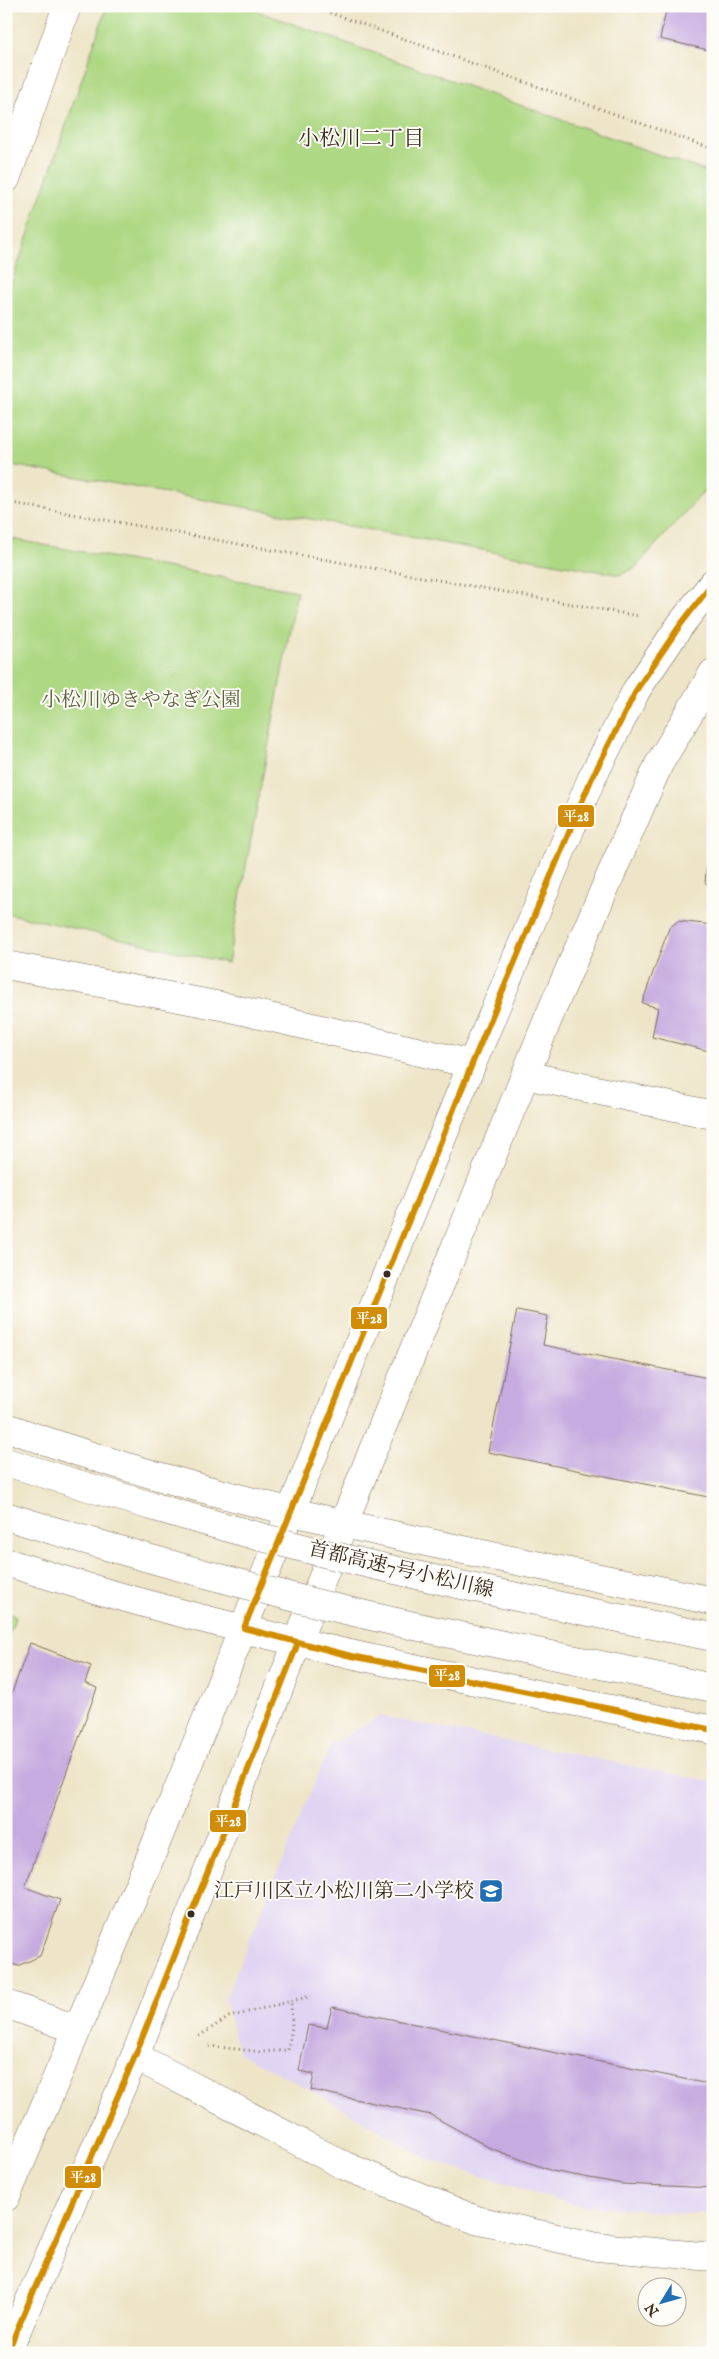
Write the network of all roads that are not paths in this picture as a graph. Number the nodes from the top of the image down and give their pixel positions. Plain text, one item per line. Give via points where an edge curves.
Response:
1 (67, 6) edge
2 (6, 179) edge
3 (713, 583) edge
4 (713, 673) edge
5 (6, 965) edge
6 (472, 1064) junction
7 (525, 1075) junction
8 (713, 1114) edge
9 (6, 1428) edge
10 (6, 1462) edge
11 (290, 1511) junction
12 (6, 1516) edge
13 (344, 1523) junction
14 (6, 1562) edge
15 (713, 1601) edge
16 (244, 1628) junction
17 (713, 1638) edge
18 (298, 1643) junction
19 (713, 1688) edge
20 (713, 1730) edge
21 (6, 2004) edge
22 (76, 2029) junction
23 (135, 2056) junction
24 (6, 2197) edge
25 (713, 2257) edge
26 (7, 2353) edge

1 - 2 main road
3 - 6 main road via 637,689 591,780
4 - 7 main road via 655,772
5 - 6 main road via 226,1007
6 - 11 main road
7 - 8 main road
7 - 13 main road
9 - 11 main road via 200,1490
10 - 17 main road, 首都高速7号小松川線, bridge via 311,1550
11 - 13 main road
11 - 16 main road
12 - 19 main road, bridge via 136,1556 298,1598
13 - 15 main road
13 - 18 main road
14 - 16 main road
16 - 18 main road
16 - 22 main road
18 - 20 main road
18 - 23 main road
21 - 22 main road
22 - 24 main road
23 - 25 main road via 346,2166 476,2220 597,2246
23 - 26 main road

